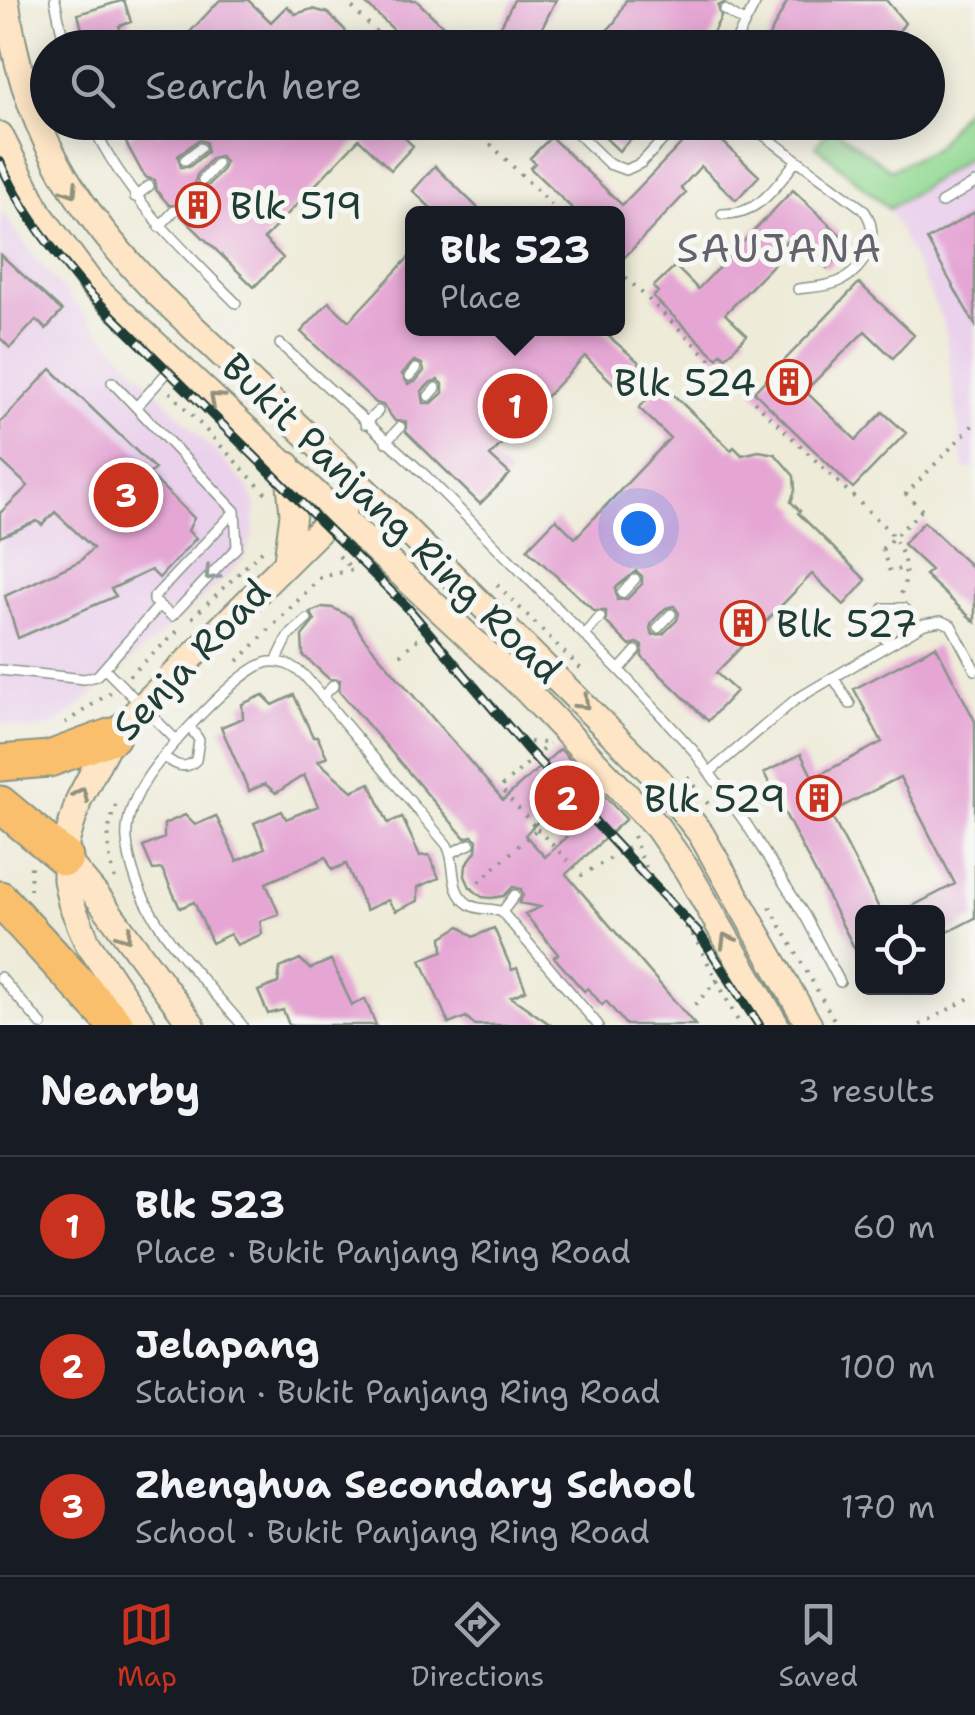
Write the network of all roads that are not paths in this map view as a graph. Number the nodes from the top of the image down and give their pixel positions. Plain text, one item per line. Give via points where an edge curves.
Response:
1 (6, 0) edge
2 (55, 0) edge
3 (758, 0) edge
4 (725, 10) dead end
5 (746, 23) junction
6 (61, 30) edge
7 (742, 30) edge
8 (30, 108) edge
9 (0, 135) edge
10 (45, 140) edge
11 (102, 140) edge
12 (584, 140) edge
13 (663, 140) edge
14 (770, 140) edge
15 (200, 148) dead end
16 (185, 160) dead end
17 (797, 160) junction
18 (216, 164) dead end
19 (202, 180) dead end
20 (975, 183) edge
21 (149, 186) dead end
22 (135, 197) junction
23 (941, 202) dead end
24 (174, 211) dead end
25 (722, 214) dead end
26 (160, 227) junction
27 (798, 289) dead end
28 (236, 303) dead end
29 (280, 344) dead end
30 (168, 372) junction
31 (112, 382) dead end
32 (136, 407) junction
33 (378, 412) dead end
34 (366, 424) junction
35 (400, 427) dead end
36 (386, 442) junction
37 (288, 465) junction
38 (363, 488) junction
39 (235, 511) junction
40 (338, 512) junction
41 (277, 553) junction
42 (635, 579) dead end
43 (622, 593) dead end
44 (158, 607) junction
45 (671, 614) dead end
46 (600, 617) dead end
47 (308, 619) dead end
48 (658, 628) dead end
49 (912, 630) junction
50 (584, 635) junction
51 (890, 644) junction
52 (636, 652) dead end
53 (276, 662) junction
54 (104, 668) junction
55 (0, 670) edge
56 (619, 670) junction
57 (975, 670) edge
58 (833, 678) junction
59 (334, 685) dead end
60 (322, 697) junction
61 (850, 704) dead end
62 (141, 706) junction
63 (190, 727) junction
64 (112, 736) junction
65 (176, 741) junction
66 (164, 756) junction
67 (0, 763) edge
68 (710, 772) junction
69 (0, 804) edge
70 (470, 844) dead end
71 (451, 853) junction
72 (65, 858) junction
73 (515, 895) dead end
74 (8, 907) edge
75 (502, 912) junction
76 (0, 977) edge
77 (840, 982) dead end
78 (42, 1025) edge
79 (116, 1025) edge
80 (142, 1025) edge
81 (192, 1025) edge
82 (242, 1025) edge
83 (598, 1025) edge
84 (776, 1025) edge
85 (809, 1025) edge

1 -> 8 main road, Bukit Panjang Ring Road
2 - 6 lane
3 - 5 lane
4 - 5 lane
5 - 7 lane
9 - 30 main road, Bukit Panjang Ring Road via 65,252
10 -> 38 main road, Bukit Panjang Ring Road via 85,211 147,282
11 - 22 lane
12 - 13 lane via 609,164 626,170
14 - 17 lane
15 - 16 lane
17 - 25 lane via 757,207
17 - 27 lane via 863,209 873,231 868,252 846,278
18 - 19 lane
20 - 23 lane
21 - 22 lane
22 - 26 lane
24 - 26 lane
26 - 28 lane
29 - 34 lane
30 - 32 lane
37 -> 30 main road, Bukit Panjang Ring Road
31 - 32 lane
32 - 39 lane
33 - 34 lane
34 - 36 lane
35 - 36 lane
36 - 50 lane
37 - 40 main road, Bukit Panjang Ring Road
37 - 41 main road via 293,514
38 - 40 main road, Senja Road
38 -> 85 main road, Bukit Panjang Ring Road via 682,806
39 - 44 lane via 154,596
39 -> 44 lane via 237,547 172,616
40 - 41 main road, Senja Road
84 -> 40 main road, Bukit Panjang Ring Road via 657,827 526,690
41 - 62 main road, Senja Road
42 - 43 lane
44 - 54 lane
45 - 48 lane
46 - 50 lane
47 - 53 lane via 288,637
49 - 51 lane
49 - 51 lane via 910,614 884,608 877,619 880,636
49 - 57 lane via 934,622 951,625
50 - 56 lane
51 - 58 lane
52 - 56 lane
53 - 60 lane via 297,670
53 - 63 lane via 247,673
54 - 55 lane via 84,679
54 - 62 lane
56 - 68 lane
58 - 61 lane
58 - 68 lane via 795,700
59 - 60 lane
60 - 71 lane
62 - 64 main road, Senja Road
62 - 65 lane
63 - 65 lane
63 - 66 lane via 199,740 196,760 175,765
64 - 67 highway via 48,759
72 -> 64 main road, Senja Road via 79,799
65 - 66 lane
66 - 82 lane via 132,809 130,856 152,915
68 - 77 lane
69 - 72 highway
70 - 71 lane
71 - 75 lane via 460,896 476,908
72 - 80 main road, Senja Road via 78,923
72 -> 81 main road
73 - 75 lane
74 - 79 highway
75 - 83 lane
76 - 78 lane

